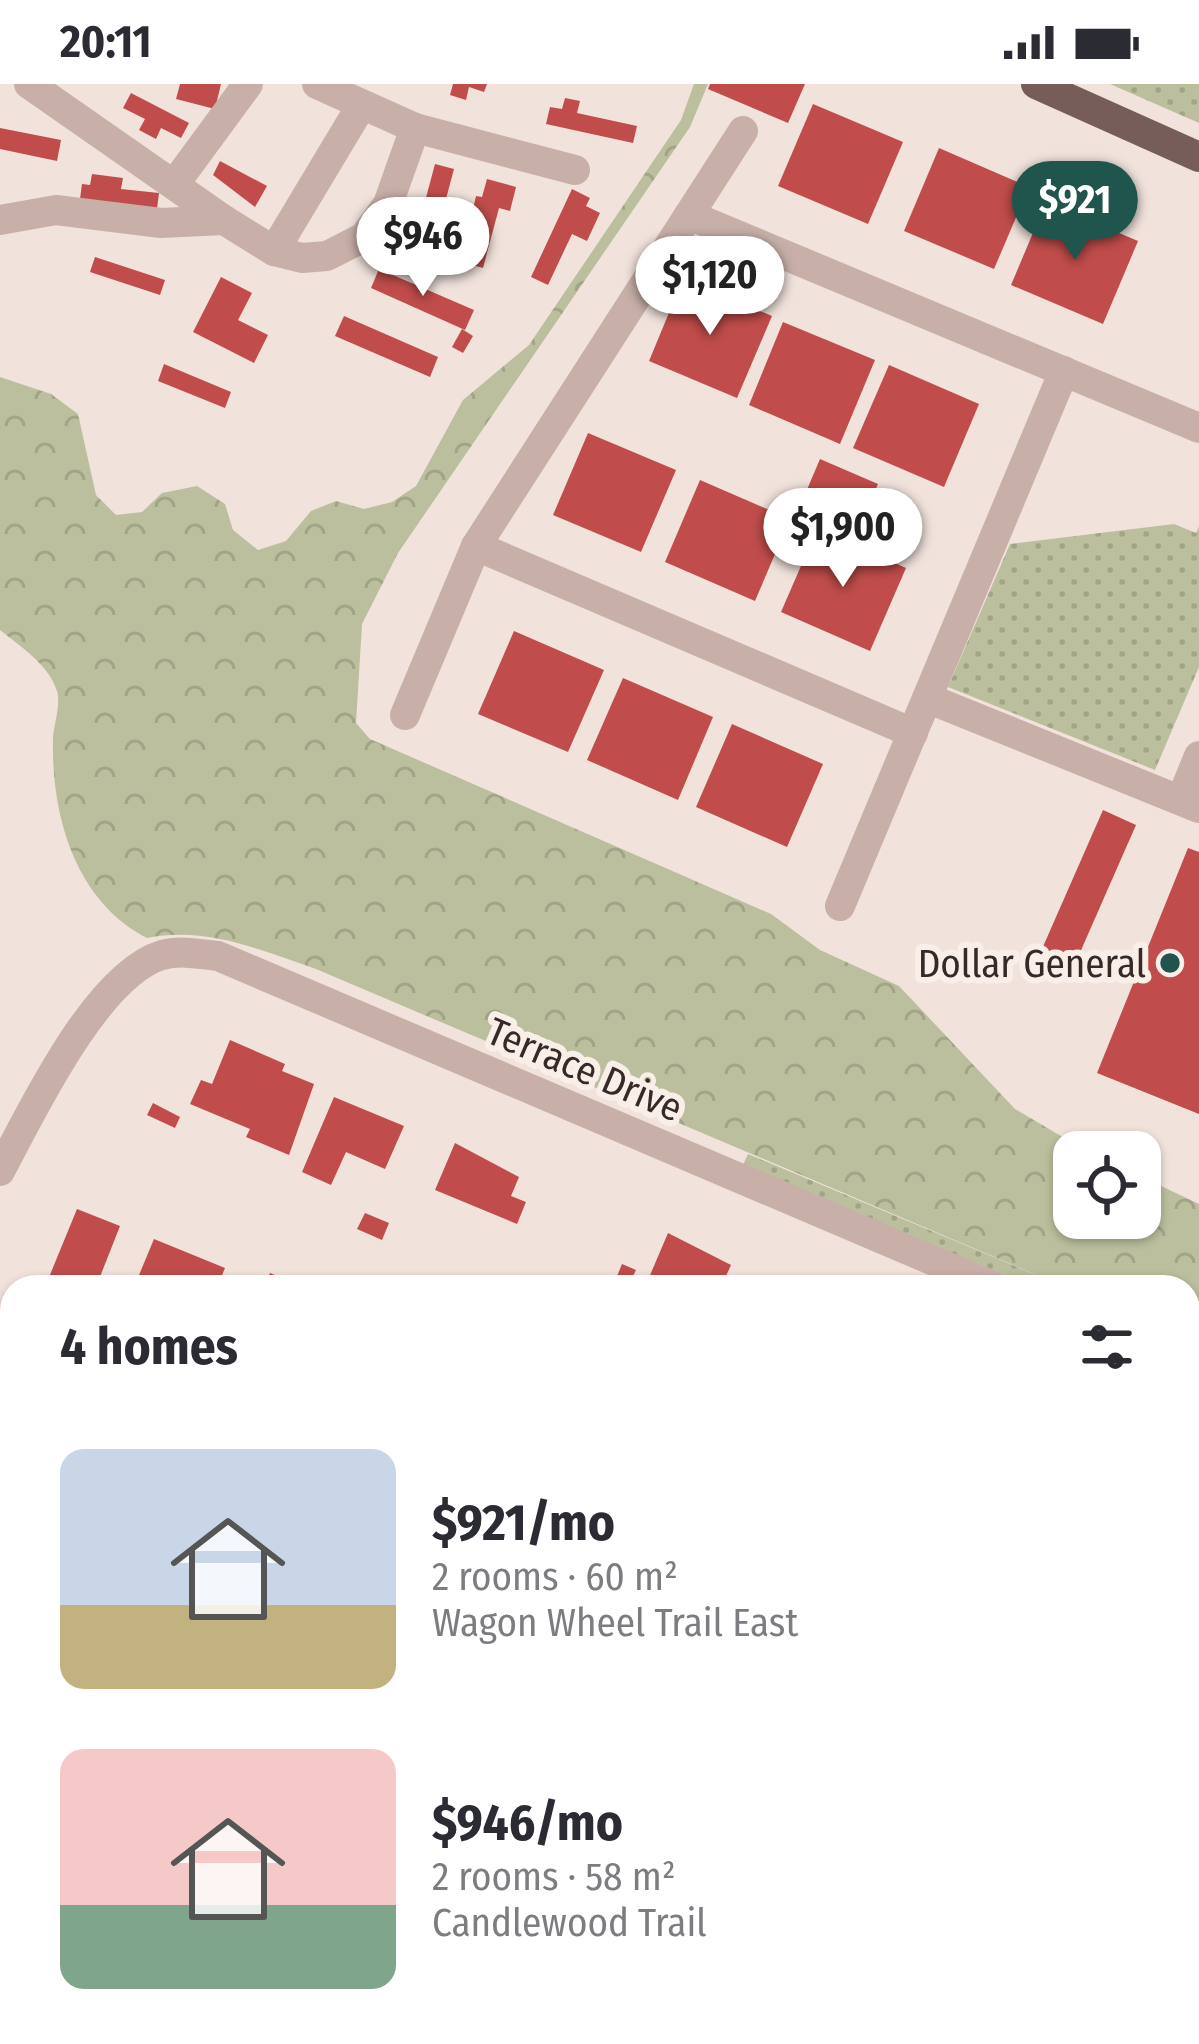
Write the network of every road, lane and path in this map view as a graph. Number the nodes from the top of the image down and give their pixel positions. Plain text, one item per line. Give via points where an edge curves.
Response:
1 (28, 84) edge
2 (248, 84) edge
3 (317, 84) edge
4 (1036, 84) edge
5 (361, 106) junction
6 (415, 128) junction
7 (743, 131) dead end
8 (1199, 157) edge
9 (575, 170) dead end
10 (176, 182) junction
11 (689, 215) junction
12 (0, 220) edge
13 (224, 220) junction
14 (274, 251) junction
15 (1064, 371) junction
16 (1199, 428) edge
17 (476, 546) junction
18 (927, 698) junction
19 (405, 715) dead end
20 (913, 733) junction
21 (1199, 756) edge
22 (1190, 804) edge
23 (840, 906) dead end
24 (0, 1171) edge
25 (967, 1275) edge

1 - 10 street
2 - 10 street
3 - 5 street
4 - 8 main road
5 - 6 street
5 - 14 street
6 - 9 street
6 - 14 street via 388,204 364,237 327,256
7 - 11 street
10 - 13 street
11 - 15 street
11 - 17 street
12 - 13 street via 56,210 161,223
13 - 14 street
15 - 16 street
15 - 18 street
17 - 19 street
17 - 20 street
18 - 20 street
18 - 22 street
20 - 23 street
21 - 22 street
24 - 25 street, Terrace Drive via 106,999 140,965 185,952 218,956

